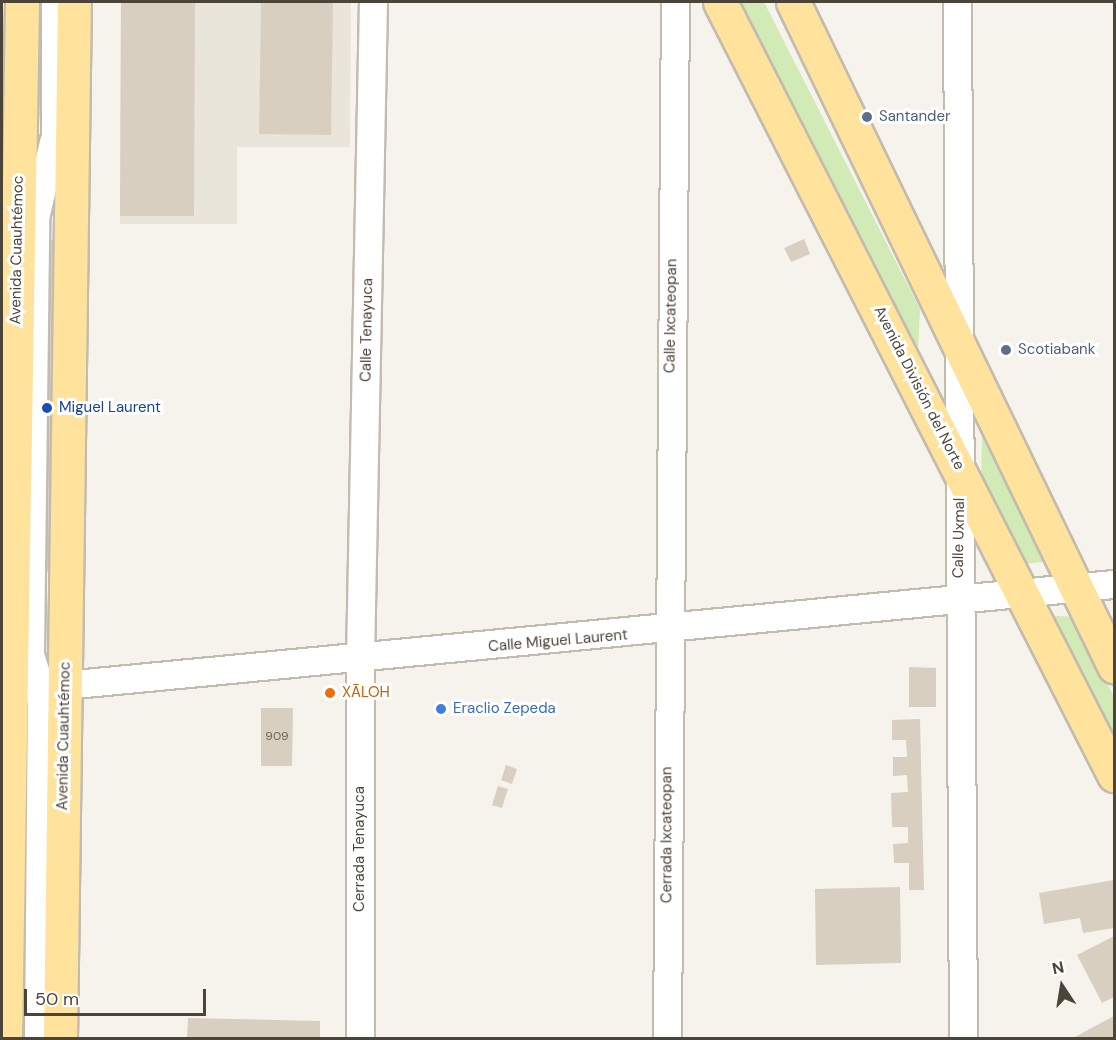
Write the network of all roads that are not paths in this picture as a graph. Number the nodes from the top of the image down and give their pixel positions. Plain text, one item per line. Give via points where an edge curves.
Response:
1 (22, 2) edge
2 (55, 2) edge
3 (74, 2) edge
4 (373, 2) edge
5 (675, 2) edge
6 (720, 2) edge
7 (792, 2) edge
8 (957, 2) edge
9 (955, 331) junction
10 (960, 469) junction
11 (1114, 584) edge
12 (1075, 587) junction
13 (1022, 594) junction
14 (959, 600) junction
15 (667, 631) junction
16 (360, 659) junction
17 (1114, 666) edge
18 (53, 689) junction
19 (5, 691) edge
20 (1114, 775) edge
21 (4, 1038) edge
22 (38, 1038) edge
23 (60, 1038) edge
24 (360, 1038) edge
25 (667, 1038) edge
26 (963, 1038) edge

1 - 19 main road, Avenida Cuauhtémoc
2 - 18 street via 53,142 35,218 30,653
3 - 18 main road, Avenida Cuauhtémoc
4 - 16 street, Calle Tenayuca
5 - 15 street, Calle Ixcateopan
6 - 10 main road, Avenida División del Norte
7 - 9 main road
8 - 9 street, Calle Uxmal
9 - 10 street, Calle Uxmal
9 - 12 main road
10 - 13 main road, Avenida División del Norte
10 - 14 street, Calle Uxmal
11 - 12 street, Calle Miguel Laurent
12 - 13 street, Calle Miguel Laurent
12 - 17 main road
13 - 14 street, Calle Miguel Laurent
13 - 20 main road, Avenida División del Norte
14 - 15 street, Calle Miguel Laurent
14 - 26 street, Calle Uxmal
15 - 16 street, Calle Miguel Laurent
15 - 25 street, Cerrada Ixcateopan
16 - 18 street, Calle Miguel Laurent
16 - 24 street, Cerrada Tenayuca
18 - 19 street, Calle Miguel Laurent
18 - 22 street
18 - 23 main road, Avenida Cuauhtémoc
19 - 21 main road, Avenida Cuauhtémoc

